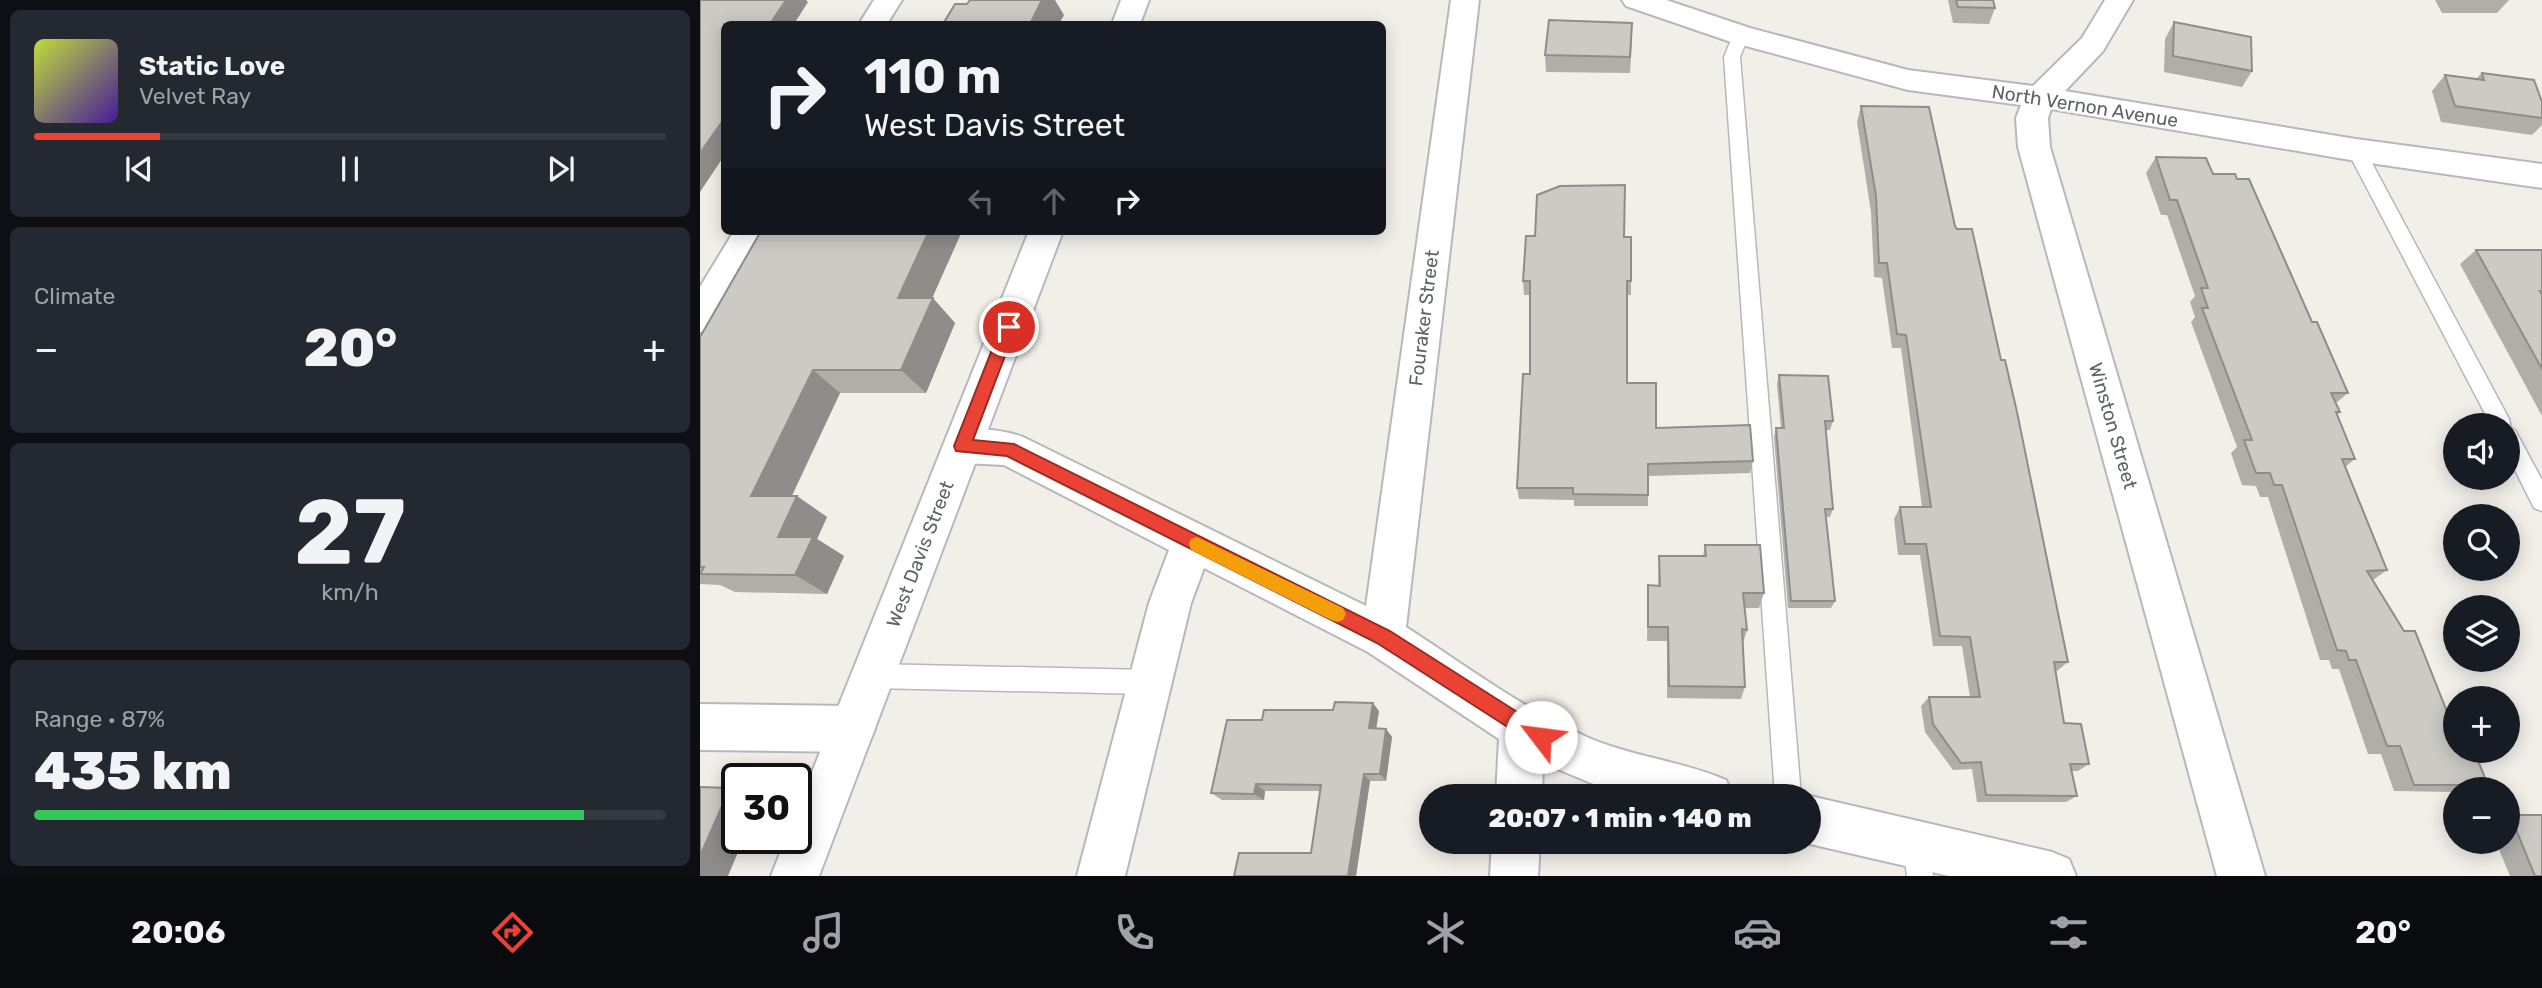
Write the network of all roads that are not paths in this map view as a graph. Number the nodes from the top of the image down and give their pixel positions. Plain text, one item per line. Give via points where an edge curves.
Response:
1 (888, 0) edge
2 (1135, 0) edge
3 (1465, 0) edge
4 (1636, 0) edge
5 (2119, 0) edge
6 (875, 21) edge
7 (1127, 21) edge
8 (1741, 35) junction
9 (2040, 97) junction
10 (2356, 150) junction
11 (2542, 176) edge
12 (749, 235) edge
13 (1044, 235) edge
14 (700, 318) edge
15 (2496, 413) edge
16 (962, 446) junction
17 (2520, 459) edge
18 (2542, 501) edge
19 (1194, 542) junction
20 (1383, 637) junction
21 (873, 676) junction
22 (1148, 682) junction
23 (700, 727) edge
24 (1522, 727) junction
25 (852, 729) junction
26 (1520, 784) edge
27 (1659, 784) edge
28 (1787, 784) edge
29 (1821, 824) edge
30 (1515, 854) edge
31 (1918, 860) edge
32 (795, 876) edge
33 (1101, 876) edge
34 (1514, 876) edge
35 (2052, 876) edge
36 (2241, 876) edge

1 - 6 street
2 - 7 street
3 - 20 street, Fouraker Street
4 - 8 street, North Vernon Avenue
5 - 9 street via 2093,44
8 - 9 street, North Vernon Avenue via 1908,80
8 - 28 lane via 1732,57
9 - 10 street, North Vernon Avenue
9 - 36 street, Winston Street via 2032,118 2034,147
10 - 11 street, North Vernon Avenue
10 - 15 lane
12 - 14 street
13 - 16 street, West Davis Street
16 - 19 street via 1009,449
16 - 21 street, West Davis Street
17 - 18 lane
19 - 20 street
19 - 22 street via 1170,603
20 - 24 street
21 - 22 lane
21 - 25 street, West Davis Street
22 - 33 street
23 - 25 street
24 - 26 street
24 - 27 street via 1578,757
25 - 32 street, West Davis Street
29 - 31 street
30 - 34 street
31 - 35 street

